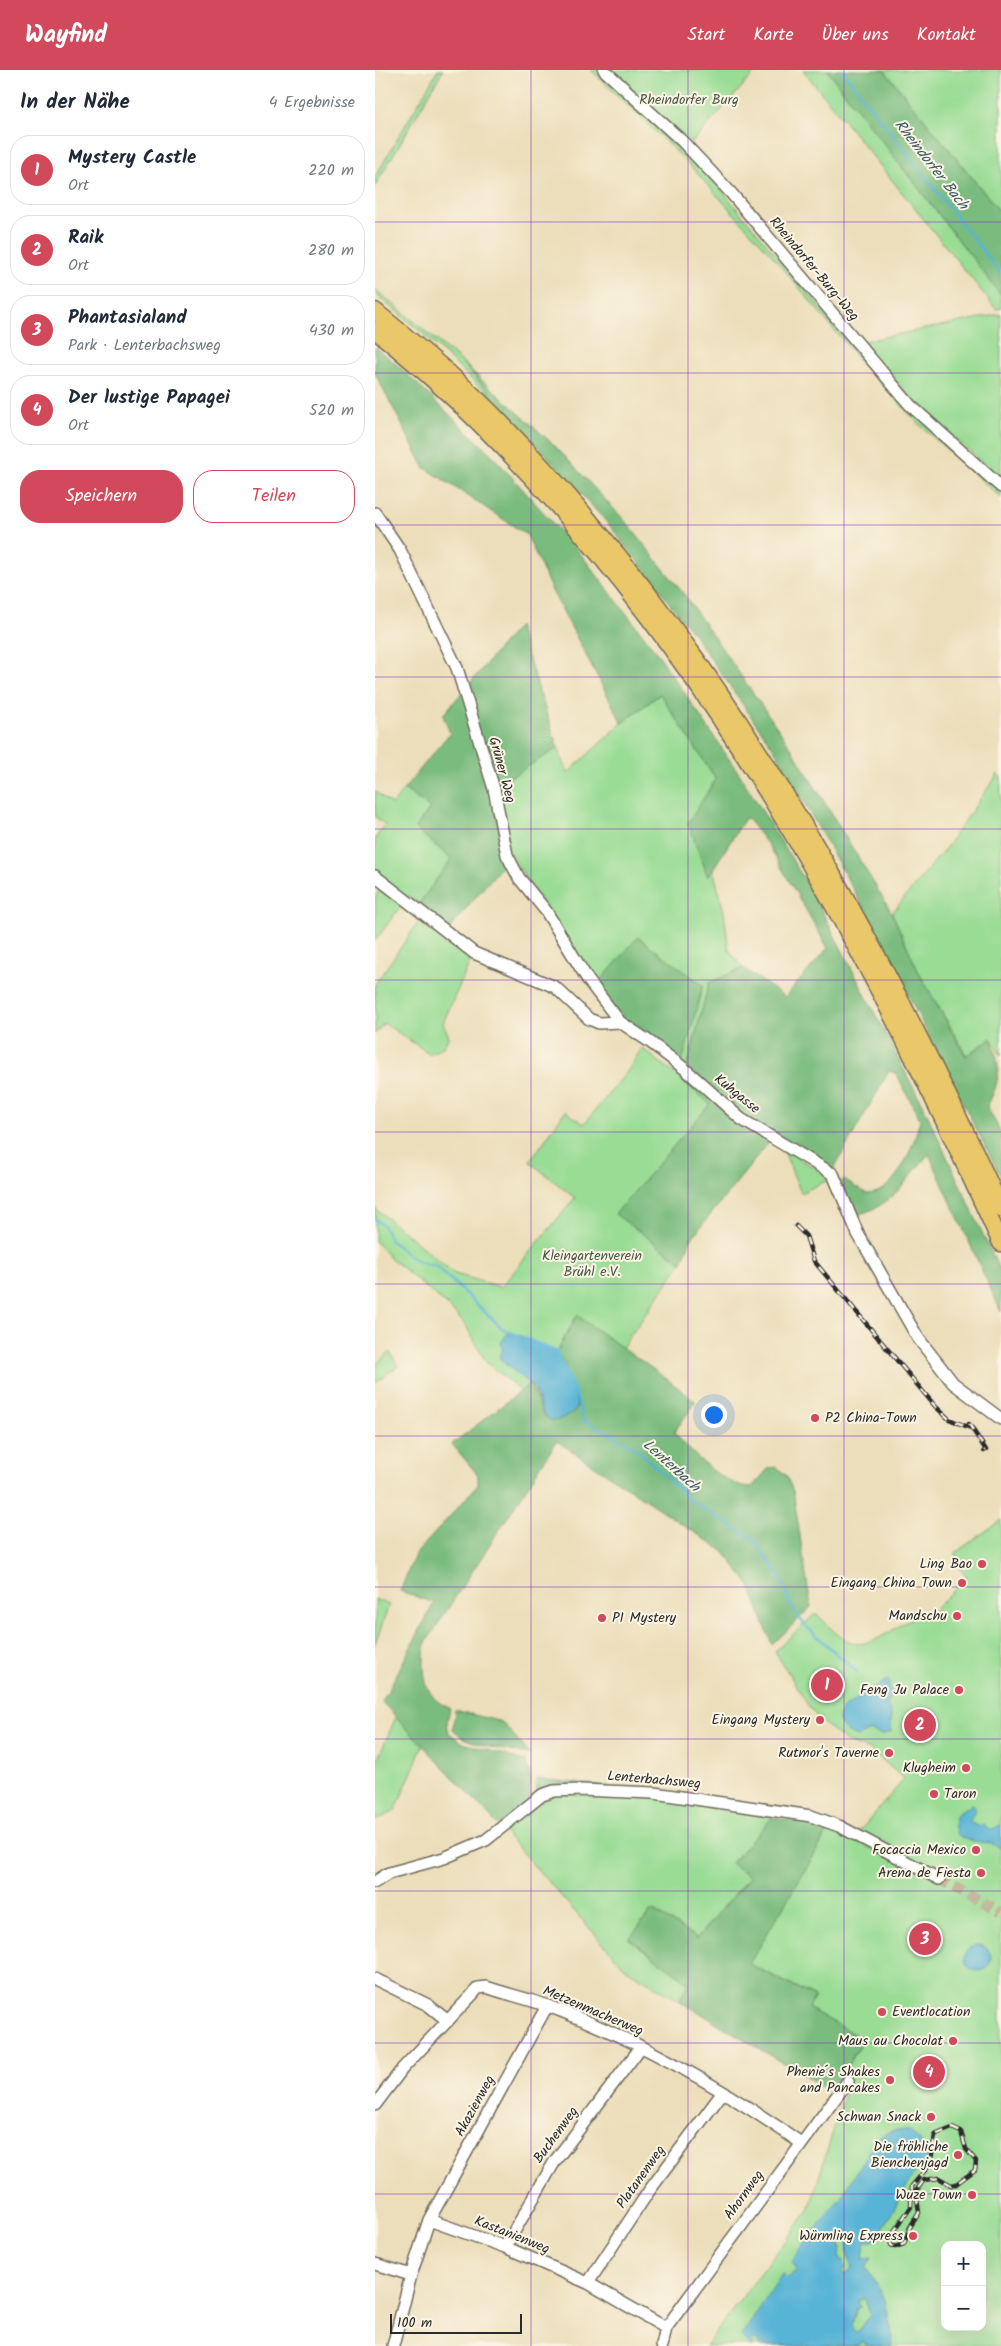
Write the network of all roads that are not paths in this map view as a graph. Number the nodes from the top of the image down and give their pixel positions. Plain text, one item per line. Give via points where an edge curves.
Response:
1 (604, 70) edge
2 (375, 311) edge
3 (375, 330) edge
4 (1001, 486) edge
5 (375, 513) edge
6 (375, 876) edge
7 (620, 1022) junction
8 (1001, 1208) edge
9 (1001, 1243) edge
10 (1001, 1419) edge
11 (939, 1879) tunnel mouth
12 (375, 1882) edge
13 (375, 1979) edge
14 (547, 2006) junction
15 (448, 2021) junction
16 (641, 2047) junction
17 (848, 2081) dead end
18 (723, 2092) junction
19 (375, 2105) edge
20 (801, 2143) junction
21 (429, 2220) junction
22 (505, 2247) junction
23 (375, 2264) edge
24 (411, 2275) junction
25 (588, 2283) junction
26 (666, 2328) junction
27 (393, 2346) edge
28 (662, 2346) edge

1 - 4 street, Rheindorfer-Burg-Weg via 682,142 731,193 910,405
2 - 8 highway via 463,387 532,456 605,537 695,657 769,767 841,889 914,1027
3 - 9 highway via 459,404 555,504 634,598 720,718 789,829 857,951 901,1034
5 - 7 street, Grüner Weg via 400,550 457,668 494,789 507,855 519,878 546,911
6 - 7 street via 474,953 555,987 589,1019 599,1023
7 - 10 street, Kuhgasse via 688,1071 741,1119 833,1174 858,1234 917,1338 953,1383
11 - 12 street, Lenterbachsweg via 839,1826 811,1816 654,1793 580,1790 542,1795 486,1840 444,1858 389,1873
13 - 15 street via 428,2005
14 - 15 street, Metzenmacherweg via 486,1987 478,1988
14 - 16 street, Metzenmacherweg
14 - 21 street, Akazienweg
15 - 19 street via 403,2068
16 - 18 street, Metzenmacherweg
16 - 22 street, Buchenweg via 555,2160
17 - 20 street, Ahornweg
18 - 20 street, Metzenmacherweg
18 - 25 street, Platanenweg via 649,2191
20 - 26 street, Ahornweg
21 - 22 street, Kastanienweg
21 - 24 street
22 - 25 street, Kastanienweg
23 - 24 street
24 - 27 street
25 - 26 street, Kastanienweg
26 - 28 street

